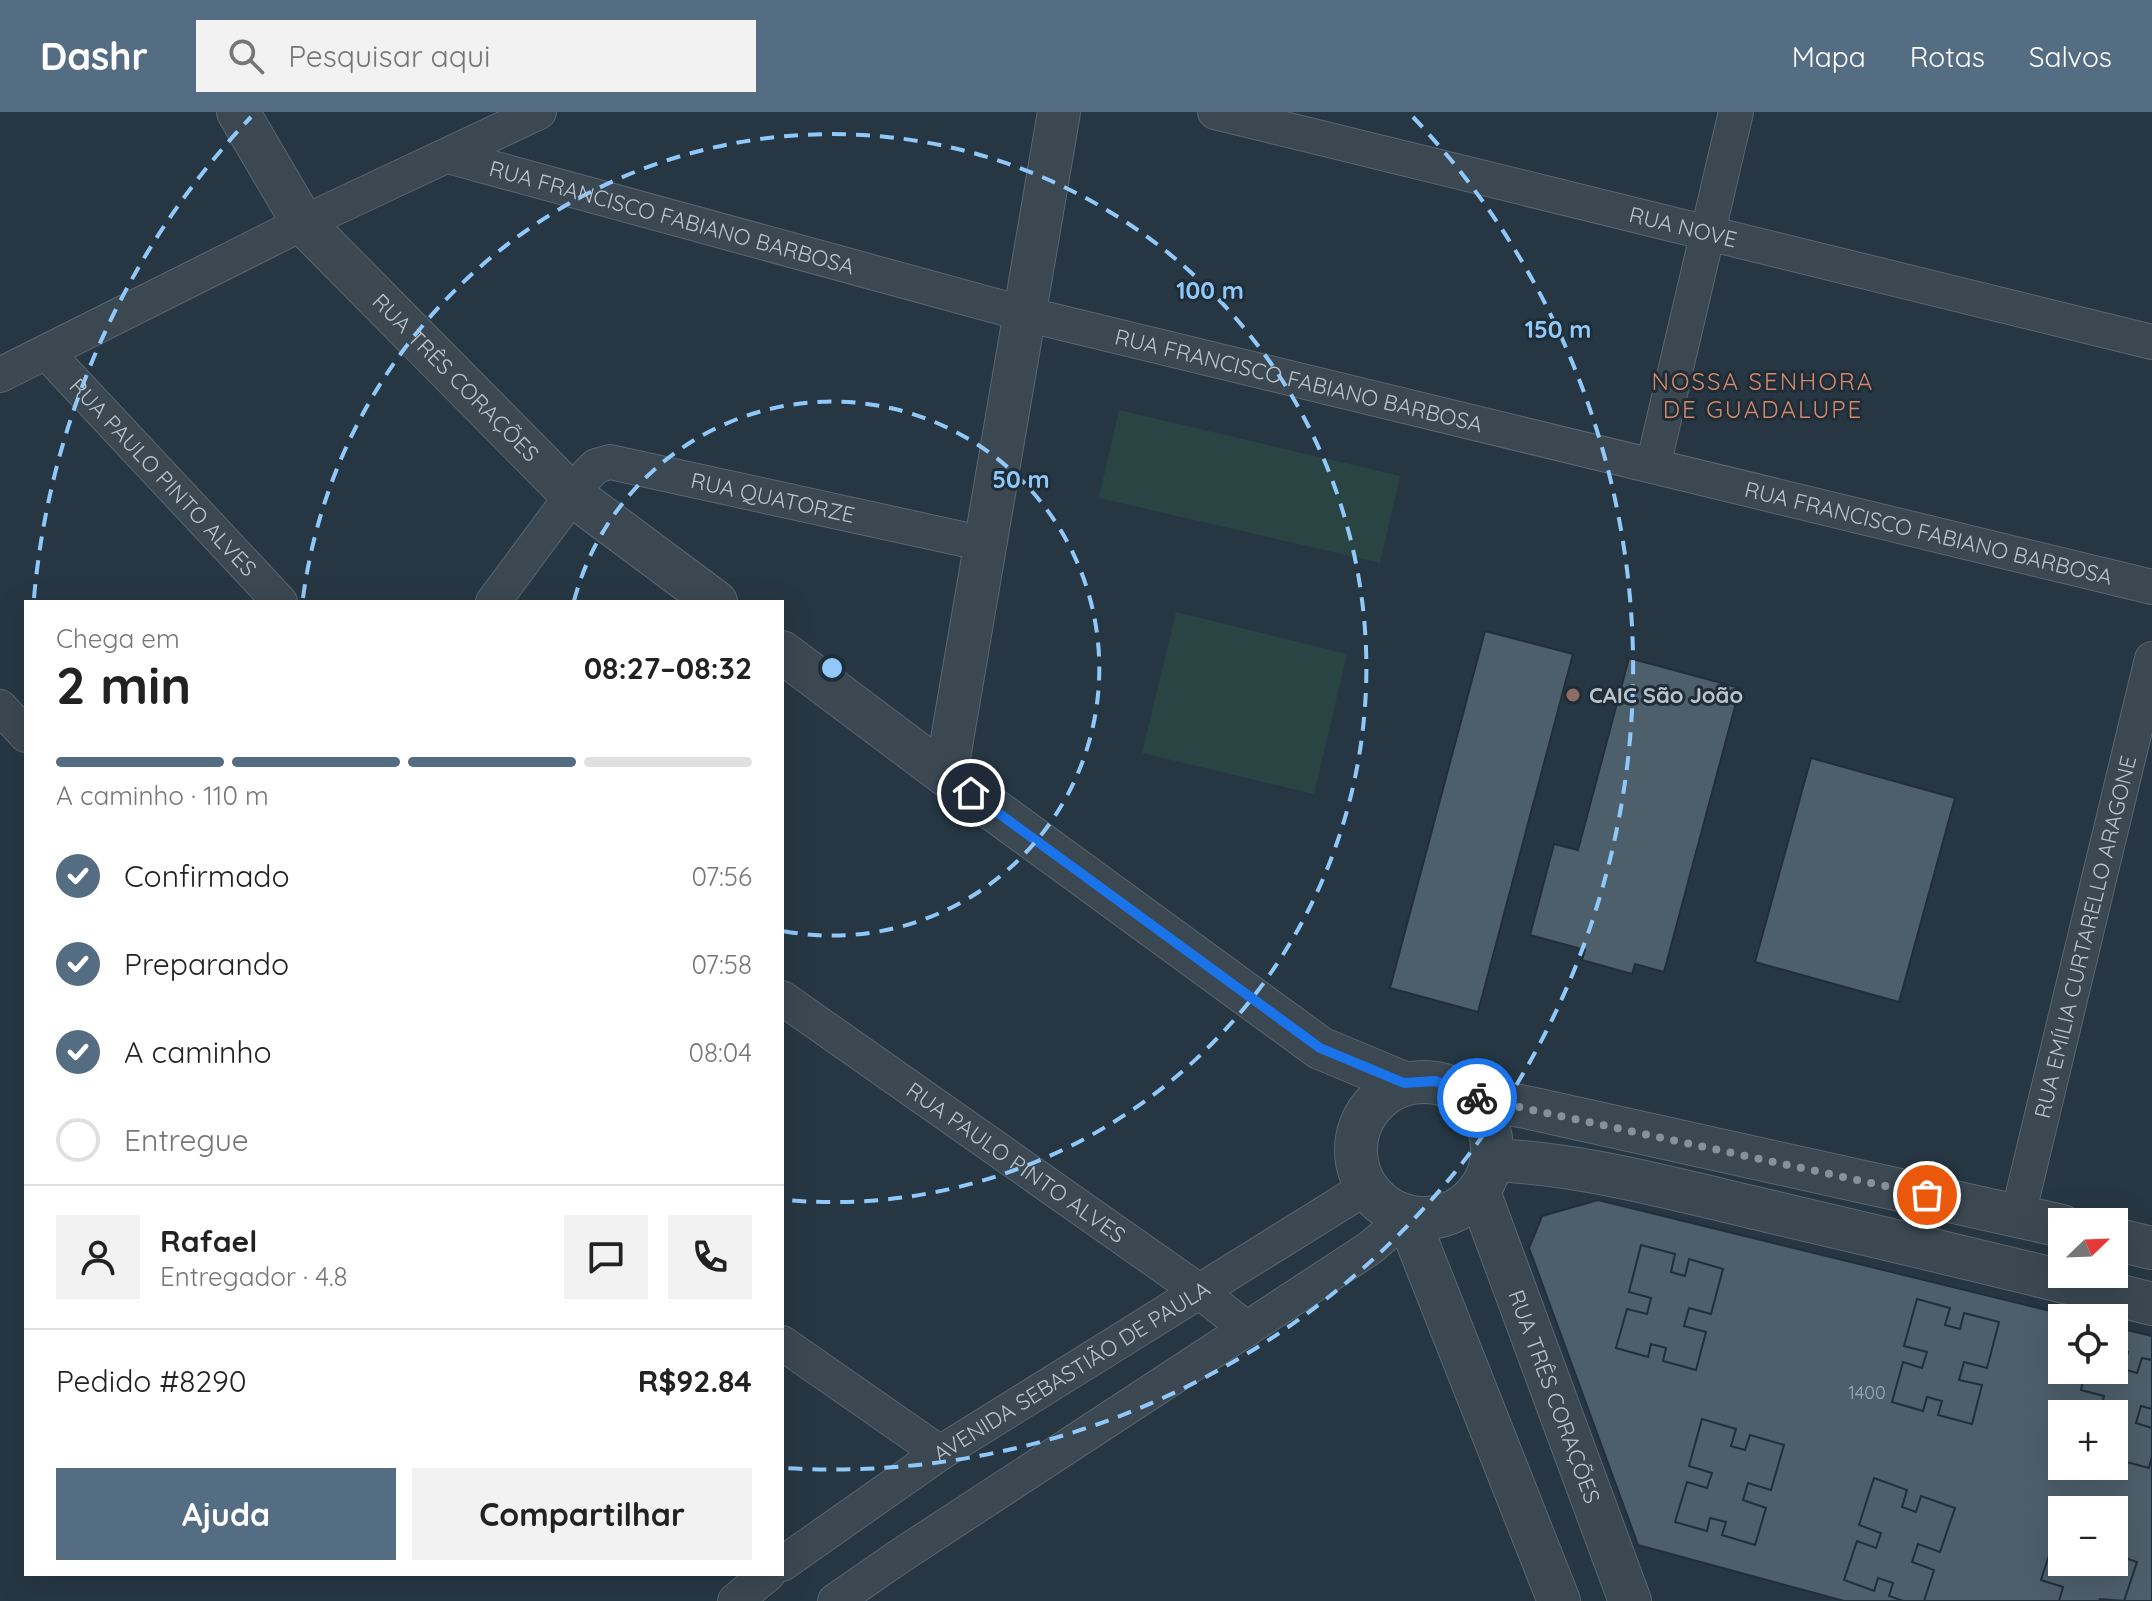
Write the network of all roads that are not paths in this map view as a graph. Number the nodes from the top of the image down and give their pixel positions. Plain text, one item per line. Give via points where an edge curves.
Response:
1 (238, 112) edge
2 (539, 112) edge
3 (1059, 112) edge
4 (1215, 112) edge
5 (1736, 112) edge
6 (448, 156) junction
7 (303, 223) junction
8 (1708, 233) junction
9 (1025, 314) junction
10 (2152, 342) edge
11 (47, 353) junction
12 (0, 375) edge
13 (1653, 466) junction
14 (571, 494) junction
15 (985, 544) junction
16 (2152, 587) edge
17 (278, 600) edge
18 (494, 600) edge
19 (713, 600) edge
20 (784, 654) edge
21 (2152, 659) edge
22 (0, 707) edge
23 (24, 733) edge
24 (946, 775) junction
25 (784, 999) edge
26 (1320, 1048) junction
27 (1404, 1083) junction
28 (1467, 1096) junction
29 (1359, 1126) junction
30 (1486, 1176) junction
31 (1367, 1187) junction
32 (2018, 1215) junction
33 (1407, 1216) junction
34 (2048, 1222) edge
35 (2128, 1242) edge
36 (2152, 1248) edge
37 (1199, 1291) junction
38 (2152, 1304) edge
39 (1247, 1329) junction
40 (784, 1344) edge
41 (940, 1453) junction
42 (784, 1563) edge
43 (766, 1576) edge
44 (735, 1601) edge
45 (835, 1601) edge
46 (1559, 1601) edge
47 (1630, 1601) edge

1 - 7 street, RUA TRÊS CORAÇÕES
2 - 6 street
3 - 9 street
4 - 8 street, RUA NOVE
5 - 8 street
6 - 7 street
6 - 9 street, RUA FRANCISCO FABIANO BARBOSA
7 - 11 street
7 - 14 street, RUA TRÊS CORAÇÕES
8 - 10 street, RUA NOVE
8 - 13 street
9 - 13 street, RUA FRANCISCO FABIANO BARBOSA
9 - 15 street
11 - 12 street
11 - 17 street, RUA PAULO PINTO ALVES
13 - 16 street, RUA FRANCISCO FABIANO BARBOSA
14 - 15 street, RUA QUATORZE via 596,466 610,462
14 - 18 street
14 - 19 street, RUA TRÊS CORAÇÕES
15 - 24 street
20 - 24 street
21 - 32 street, RUA EMÍLIA CURTARELLO ARAGONE
22 - 23 street
24 - 26 street
25 - 37 street, RUA PAULO PINTO ALVES
26 - 27 street
26 - 29 street
27 - 28 street via 1436,1081
27 - 29 street via 1377,1100
28 - 30 street via 1489,1124
28 - 32 street
29 - 31 street via 1355,1147
30 - 33 street via 1459,1210 1433,1218
30 - 38 street via 1525,1161 1616,1176
30 - 47 street, RUA TRÊS CORAÇÕES
31 - 33 street via 1384,1206
31 - 37 street, AVENIDA SEBASTIÃO DE PAULA
32 - 34 street
33 - 39 street via 1370,1248
33 - 46 street
35 - 36 street
37 - 39 street, RUA PAULO PINTO ALVES
37 - 41 street, AVENIDA SEBASTIÃO DE PAULA
39 - 45 street
40 - 41 street
41 - 42 street, AVENIDA SEBASTIÃO DE PAULA
43 - 44 street

